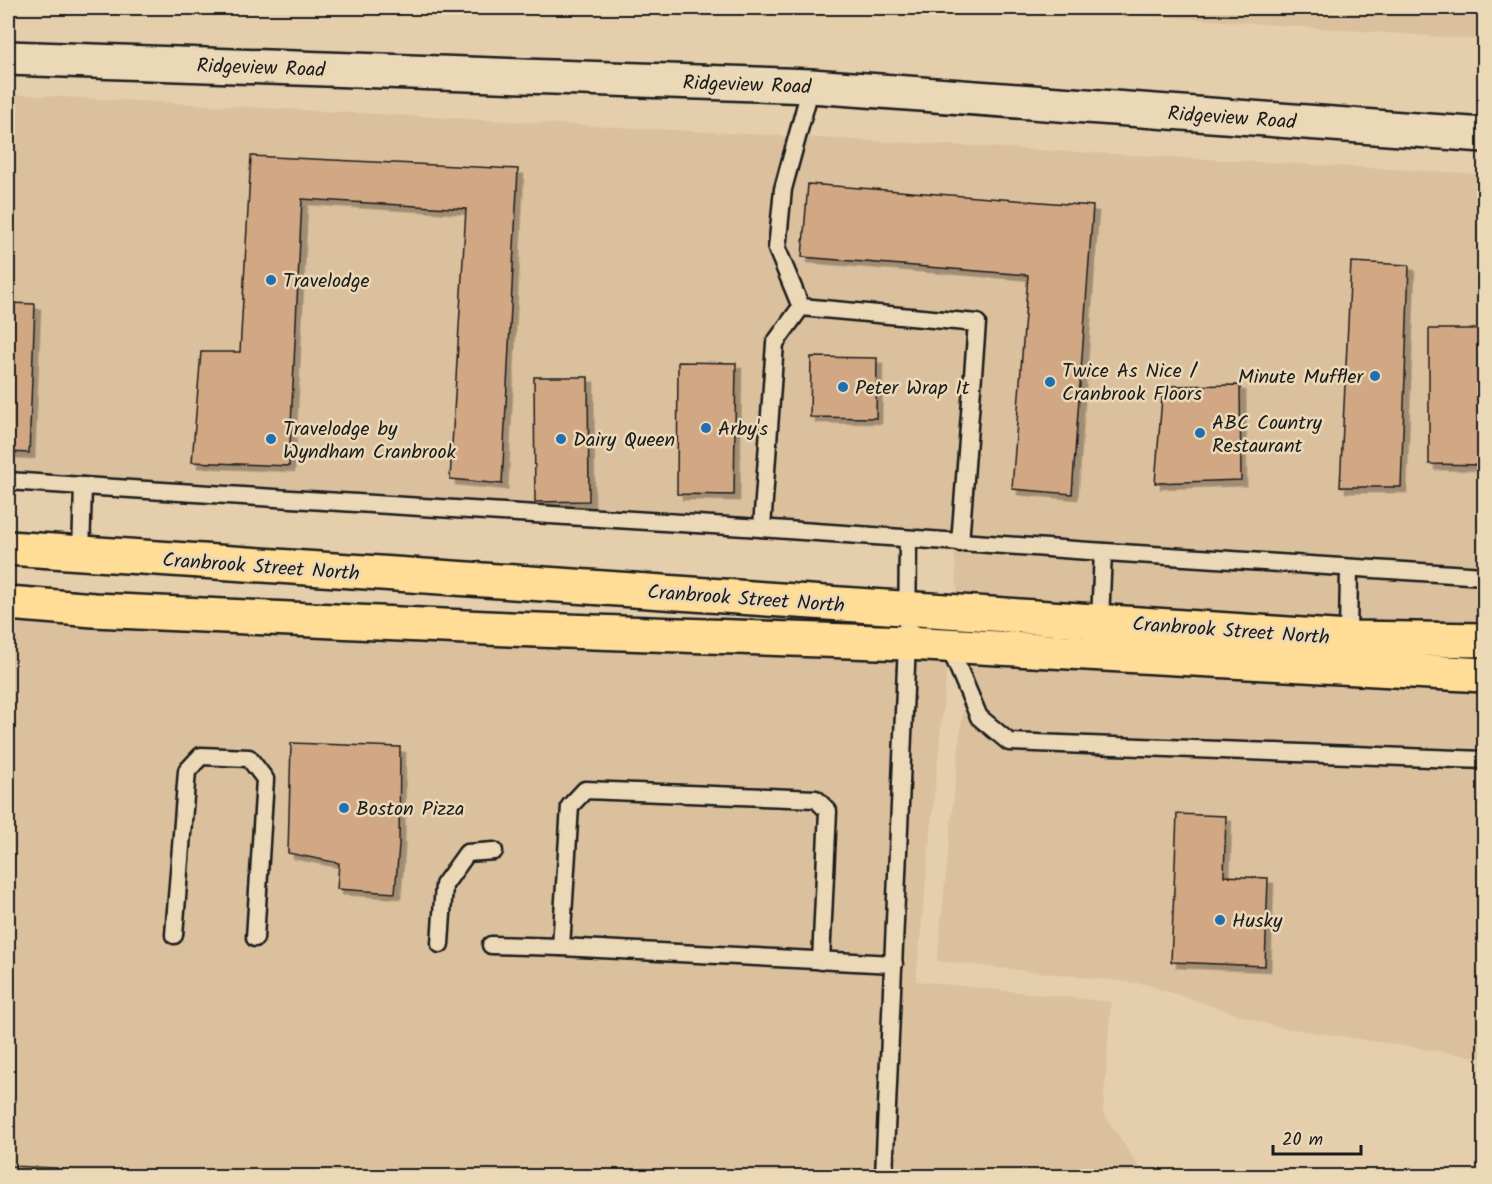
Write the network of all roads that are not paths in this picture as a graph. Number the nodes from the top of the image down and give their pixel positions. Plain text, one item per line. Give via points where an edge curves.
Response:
1 (8, 58) edge
2 (811, 86) junction
3 (1485, 135) edge
4 (801, 307) junction
5 (8, 481) edge
6 (83, 486) junction
7 (762, 528) junction
8 (908, 538) junction
9 (960, 543) junction
10 (8, 548) edge
11 (1103, 552) junction
12 (81, 554) junction
13 (1349, 568) junction
14 (1485, 576) edge
15 (8, 603) edge
16 (907, 608) junction
17 (1100, 621) junction
18 (1348, 638) junction
19 (1485, 640) edge
20 (907, 644) junction
21 (949, 646) junction
22 (1485, 675) edge
23 (1485, 760) edge
24 (494, 851) dead end
25 (174, 935) dead end
26 (255, 938) dead end
27 (440, 944) dead end
28 (491, 945) dead end
29 (561, 947) junction
30 (821, 961) junction
31 (894, 964) junction
32 (884, 1176) edge

1 - 2 street, Ridgeview Road
2 - 3 street, Ridgeview Road
2 - 4 lane via 783,189 777,249
4 - 7 lane via 775,343
4 - 9 lane via 977,323
5 - 6 lane
6 - 7 lane
6 - 12 lane
7 - 8 lane
8 - 9 lane
8 - 16 lane
9 - 11 lane
10 - 12 highway, Cranbrook Street North
11 - 13 lane
11 - 17 lane
12 - 16 highway, Cranbrook Street North
13 - 14 lane
13 - 18 lane
15 - 20 highway, Cranbrook Street North via 509,629
16 - 17 highway, Cranbrook Street North
16 - 20 lane
17 - 18 highway, Cranbrook Street North
18 - 19 highway, Cranbrook Street North
20 - 21 highway, Cranbrook Street North
20 - 31 lane
21 - 22 highway, Cranbrook Street North
21 - 23 lane via 979,717 1010,742
24 - 27 lane via 467,853 444,885
25 - 26 lane via 187,771 201,756 249,759 265,779
28 - 29 lane
29 - 30 lane
29 - 30 lane via 570,806 585,790 816,799 828,811
30 - 31 lane
31 - 32 lane

